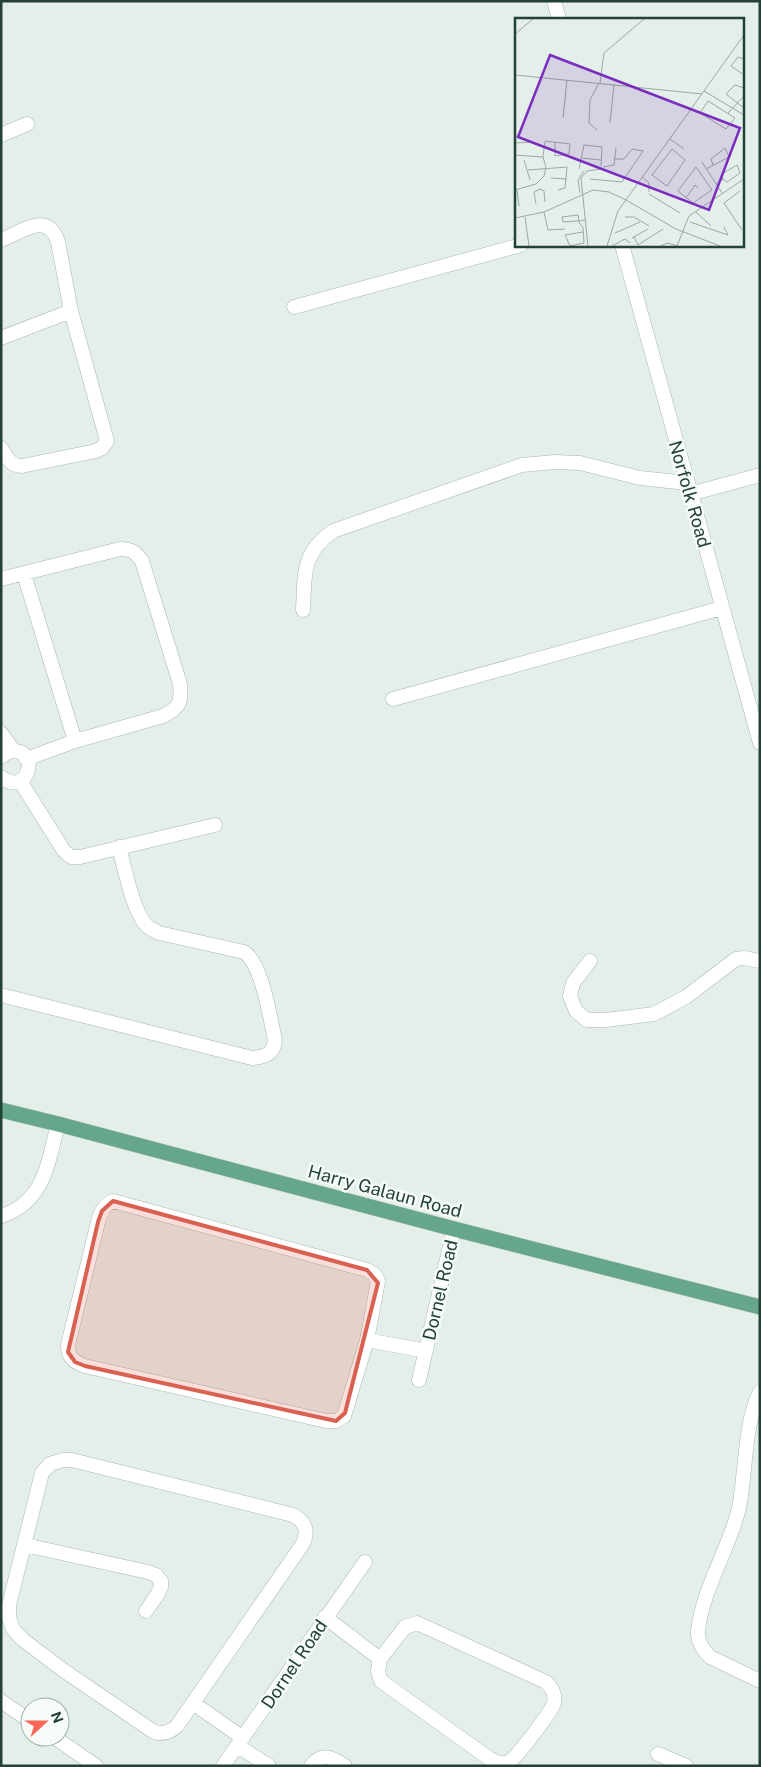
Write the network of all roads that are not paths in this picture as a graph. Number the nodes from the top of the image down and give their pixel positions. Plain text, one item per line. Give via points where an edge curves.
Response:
1 (554, 1) edge
2 (559, 18) edge
3 (28, 124) dead end
4 (1, 135) edge
5 (1, 240) edge
6 (517, 246) edge
7 (622, 246) edge
8 (294, 307) dead end
9 (71, 311) junction
10 (1, 338) edge
11 (1, 448) edge
12 (760, 475) edge
13 (689, 489) junction
14 (24, 574) junction
15 (1, 579) edge
16 (722, 608) junction
17 (303, 610) dead end
18 (393, 698) dead end
19 (1, 733) edge
20 (75, 741) junction
21 (760, 743) edge
22 (8, 754) edge
23 (26, 759) junction
24 (1, 777) edge
25 (20, 781) junction
26 (215, 825) dead end
27 (119, 847) junction
28 (590, 961) dead end
29 (760, 961) edge
30 (1, 995) edge
31 (1, 1110) edge
32 (58, 1124) junction
33 (1, 1216) edge
34 (454, 1229) junction
35 (760, 1307) edge
36 (367, 1340) junction
37 (426, 1351) junction
38 (419, 1380) dead end
39 (760, 1392) edge
40 (26, 1545) junction
41 (365, 1562) dead end
42 (146, 1611) dead end
43 (325, 1617) junction
44 (380, 1659) junction
45 (760, 1681) edge
46 (1, 1701) edge
47 (193, 1703) junction
48 (20, 1714) edge
49 (240, 1742) junction
50 (68, 1747) edge
51 (658, 1754) dead end
52 (96, 1766) edge
53 (223, 1766) edge
54 (269, 1766) edge
55 (311, 1766) edge
56 (345, 1766) edge
57 (686, 1766) edge

1 - 2 street
3 - 4 street
5 - 9 street via 35,226 52,229 58,242
6 - 8 street
7 - 13 street, Norfolk Road
9 - 10 street
9 - 11 street via 106,435 105,445 96,451 22,466 12,463
12 - 13 street
13 - 16 street, Norfolk Road
13 - 17 street via 580,463 522,465 333,531 310,554 305,571
14 - 15 street
14 - 20 street
14 - 20 street via 120,549 136,553 142,560 177,675 181,697 178,706 163,716
16 - 18 street
16 - 21 street, Norfolk Road
19 - 22 street
20 - 23 street
22 - 23 street via 19,752
23 - 25 street via 29,769
24 - 25 street via 10,782
25 - 27 street via 66,854 80,857
26 - 27 street
27 - 30 street via 137,910 145,924 160,933 244,952 252,959 275,1040 271,1052 252,1058
28 - 29 street via 573,983 570,996 576,1011 587,1020 654,1014 686,997 736,959
31 - 32 main road, Harry Galaun Road
32 - 33 street via 45,1174 38,1187 31,1198
32 - 34 main road, Harry Galaun Road
34 - 35 main road, Harry Galaun Road
34 - 37 street, Dornel Road
36 - 36 street via 345,1413 341,1419 331,1421 85,1366 75,1362 68,1352 98,1222 102,1211 113,1201 370,1272 378,1281
36 - 37 street
37 - 38 street, Dornel Road
39 - 45 street via 750,1425 738,1509 706,1596 698,1637 710,1657
40 - 42 street via 156,1575 161,1587
40 - 47 street via 9,1612 13,1630 22,1639 154,1732 170,1732
40 - 47 street via 42,1473 50,1464 63,1460 299,1518 306,1530 302,1545
41 - 43 street, Dornel Road
43 - 44 street
43 - 49 street, Dornel Road
44 - 44 street via 406,1627 417,1623 546,1682 555,1694 554,1703 550,1713 513,1758 500,1764 381,1681 378,1672
46 - 48 street
47 - 49 street
49 - 53 street, Dornel Road
49 - 54 street
50 - 52 street
51 - 57 street
55 - 56 street via 328,1756

